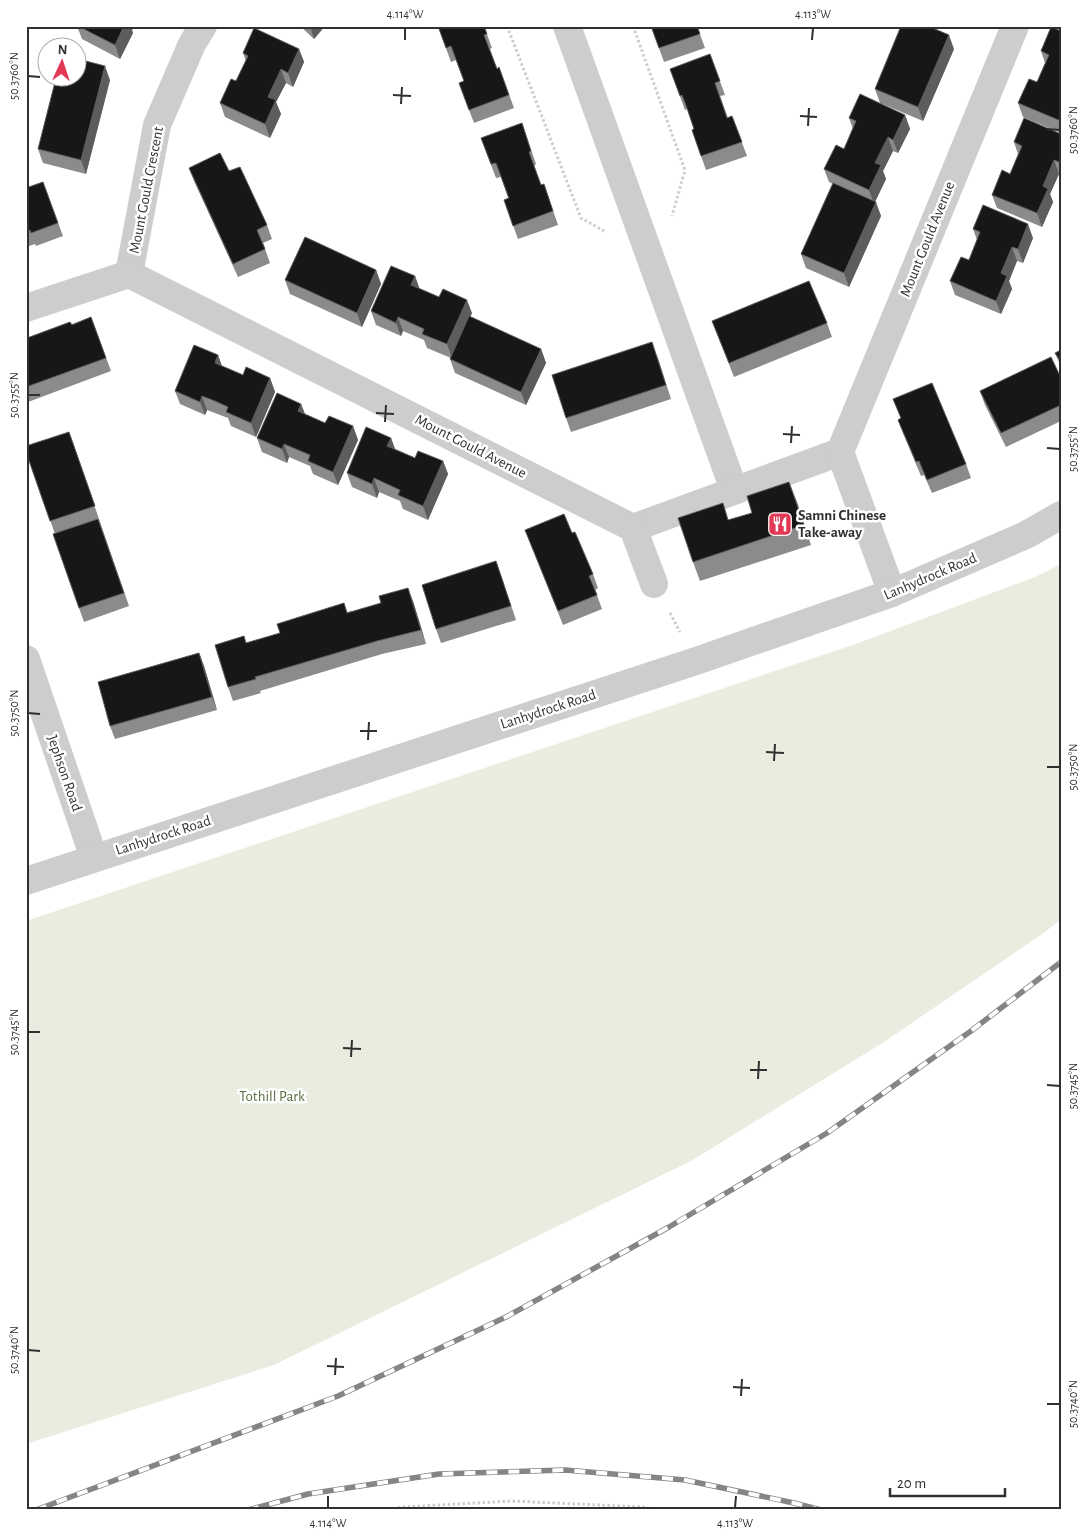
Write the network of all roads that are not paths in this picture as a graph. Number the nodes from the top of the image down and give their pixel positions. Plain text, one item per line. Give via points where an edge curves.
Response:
1 (203, 26) edge
2 (567, 26) edge
3 (1015, 26) edge
4 (129, 274) junction
5 (26, 308) edge
6 (840, 452) junction
7 (734, 490) junction
8 (1061, 515) edge
9 (633, 528) junction
10 (654, 584) road end
11 (892, 593) junction
12 (26, 659) edge
13 (94, 858) junction
14 (26, 881) edge

1 - 4 street, Mount Gould Crescent via 157,125
2 - 7 street
3 - 6 street, Mount Gould Avenue
4 - 5 street
4 - 9 street, Mount Gould Avenue
6 - 7 street
6 - 11 street
7 - 9 street
8 - 11 street, Lanhydrock Road via 1026,535
9 - 10 street
11 - 13 street, Lanhydrock Road via 696,661
12 - 13 street, Jephson Road
13 - 14 street, Lanhydrock Road

